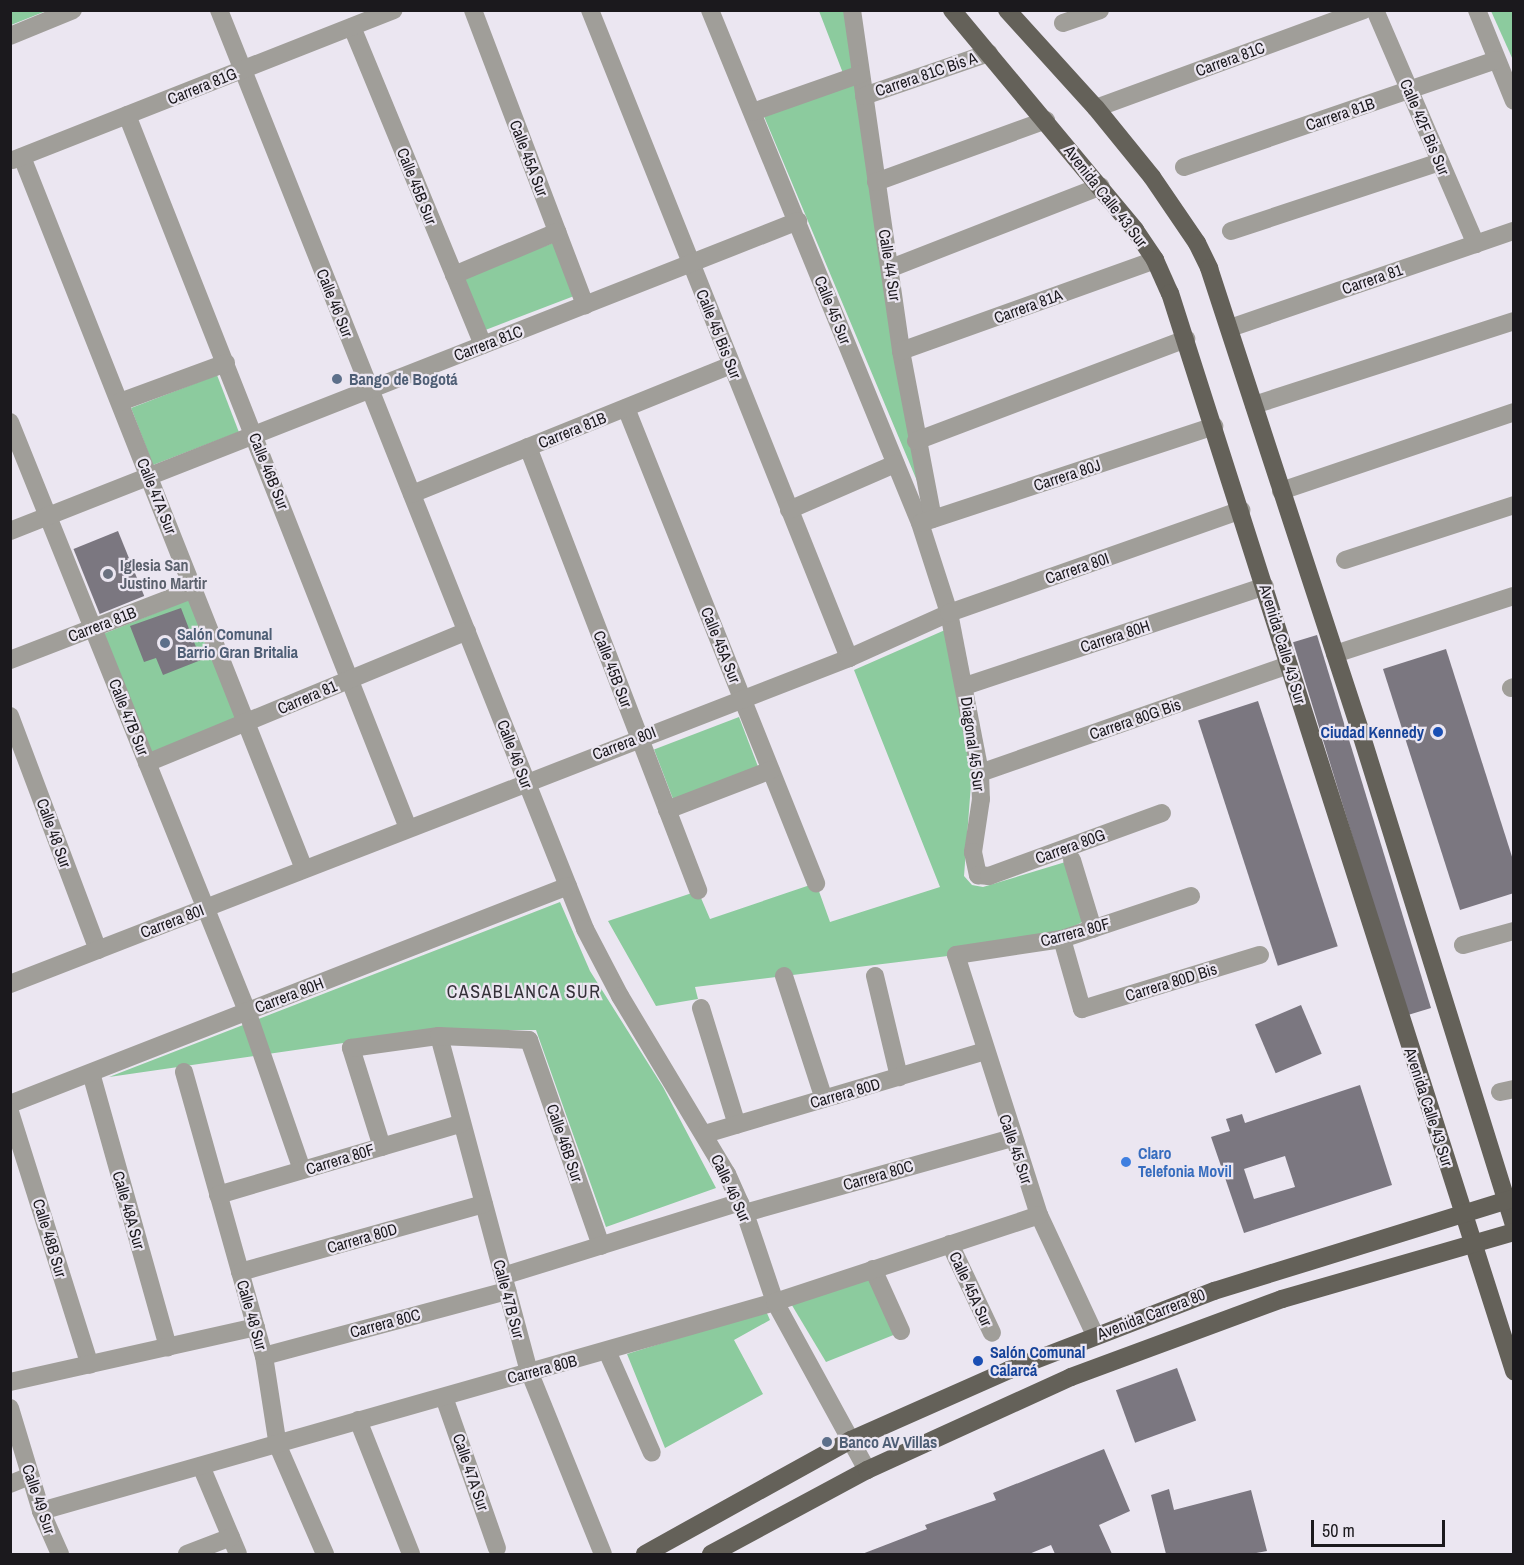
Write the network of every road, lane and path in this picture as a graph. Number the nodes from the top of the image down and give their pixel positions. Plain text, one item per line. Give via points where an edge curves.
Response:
1 (73, 10) edge
2 (219, 10) edge
3 (394, 10) edge
4 (473, 10) edge
5 (590, 10) edge
6 (710, 10) edge
7 (852, 10) edge
8 (952, 10) edge
9 (1007, 10) edge
10 (1100, 10) edge
11 (1364, 10) edge
12 (1375, 10) edge
13 (1477, 10) edge
14 (1063, 23) dead end
15 (352, 27) junction
16 (10, 36) edge
17 (989, 53) junction
18 (1496, 60) junction
19 (243, 70) junction
20 (861, 74) junction
21 (1410, 90) junction
22 (864, 96) junction
23 (1514, 101) edge
24 (1096, 108) junction
25 (753, 112) junction
26 (127, 115) junction
27 (1046, 120) junction
28 (16, 159) edge
29 (1440, 162) junction
30 (1184, 167) dead end
31 (876, 182) junction
32 (1101, 186) junction
33 (798, 221) junction
34 (1232, 231) dead end
35 (1514, 231) edge
36 (557, 232) junction
37 (1476, 244) junction
38 (1155, 260) junction
39 (690, 263) junction
40 (891, 268) junction
41 (454, 275) junction
42 (585, 305) junction
43 (1514, 321) edge
44 (1230, 328) junction
45 (1186, 339) junction
46 (483, 345) junction
47 (901, 351) junction
48 (225, 363) junction
49 (732, 365) junction
50 (369, 390) junction
51 (120, 402) junction
52 (1254, 405) junction
53 (626, 408) junction
54 (1514, 412) edge
55 (10, 422) edge
56 (1214, 426) junction
57 (254, 435) junction
58 (916, 441) junction
59 (528, 447) junction
60 (895, 464) junction
61 (149, 476) junction
62 (1281, 491) junction
63 (412, 494) junction
64 (1514, 505) edge
65 (789, 510) junction
66 (1241, 510) junction
67 (48, 516) junction
68 (926, 521) junction
69 (10, 531) edge
70 (1346, 560) dead end
71 (1264, 586) junction
72 (194, 589) junction
73 (1514, 596) edge
74 (949, 613) junction
75 (93, 628) junction
76 (467, 631) junction
77 (1335, 654) junction
78 (849, 658) junction
79 (10, 660) edge
80 (1289, 665) junction
81 (351, 679) junction
82 (965, 686) junction
83 (742, 698) junction
84 (10, 716) edge
85 (247, 722) junction
86 (640, 738) junction
87 (147, 764) junction
88 (771, 770) junction
89 (980, 772) junction
90 (525, 782) junction
91 (667, 810) junction
92 (1162, 813) dead end
93 (408, 828) junction
94 (1072, 860) dead end
95 (304, 869) junction
96 (978, 874) joint
97 (816, 883) dead end
98 (568, 886) junction
99 (699, 891) dead end
100 (1191, 896) dead end
101 (206, 908) junction
102 (1093, 929) junction
103 (1514, 931) edge
104 (1062, 939) junction
105 (1463, 945) dead end
106 (98, 950) junction
107 (956, 955) joint
108 (1260, 955) dead end
109 (784, 976) dead end
110 (875, 976) dead end
111 (10, 984) edge
112 (701, 1008) dead end
113 (247, 1011) junction
114 (439, 1036) junction
115 (985, 1051) junction
116 (184, 1072) dead end
117 (91, 1073) junction
118 (899, 1077) junction
119 (824, 1099) junction
120 (10, 1104) edge
121 (10, 1112) edge
122 (462, 1123) junction
123 (737, 1125) junction
124 (705, 1134) junction
125 (1011, 1138) junction
126 (382, 1147) junction
127 (302, 1170) junction
128 (218, 1196) junction
129 (1510, 1199) edge
130 (484, 1204) junction
131 (743, 1207) junction
132 (1463, 1212) junction
133 (1039, 1215) junction
134 (1514, 1225) edge
135 (1514, 1232) edge
136 (950, 1244) junction
137 (1473, 1244) junction
138 (601, 1245) junction
139 (873, 1269) junction
140 (240, 1272) junction
141 (505, 1283) junction
142 (775, 1302) junction
143 (256, 1327) junction
144 (901, 1331) dead end
145 (992, 1333) dead end
146 (1095, 1335) junction
147 (168, 1347) junction
148 (607, 1351) junction
149 (264, 1356) junction
150 (90, 1365) junction
151 (529, 1371) junction
152 (1514, 1371) edge
153 (10, 1382) edge
154 (444, 1397) junction
155 (10, 1408) edge
156 (358, 1420) junction
157 (851, 1440) junction
158 (278, 1446) junction
159 (652, 1453) dead end
160 (201, 1466) junction
161 (867, 1470) junction
162 (30, 1476) junction
163 (10, 1484) edge
164 (41, 1511) junction
165 (231, 1537) junction
166 (497, 1548) dead end
167 (60, 1554) edge
168 (187, 1554) edge
169 (238, 1554) edge
170 (325, 1554) edge
171 (411, 1554) edge
172 (603, 1554) edge
173 (645, 1554) edge
174 (711, 1554) edge

1 - 16 street
2 - 19 street, Calle 46 Sur
3 - 15 street, Carrera 81G
4 - 36 street, Calle 45A Sur
5 - 39 street, Calle 45 Bis Sur
6 - 25 street, Calle 45 Sur
7 - 20 street, Calle 44 Sur
8 - 17 main road, Avenida Calle 43 Sur
9 - 24 main road
10 - 14 street
11 - 24 street, Carrera 81C
12 - 21 street, Calle 42F Bis Sur
13 - 18 street
15 - 19 street, Carrera 81G
15 - 41 street, Calle 45B Sur
17 - 22 street, Carrera 81C Bis A
17 - 27 main road, Avenida Calle 43 Sur
18 - 21 street, Carrera 81B
18 - 23 street
19 - 26 street, Carrera 81G
19 - 50 street, Calle 46 Sur
20 - 22 street, Calle 44 Sur
20 - 25 street, Carrera 81C Bis A
21 - 29 street, Calle 42F Bis Sur
21 - 30 street, Carrera 81B
22 - 31 street, Calle 44 Sur
24 - 44 main road via 1152,177 1197,243
25 - 33 street, Calle 45 Sur
26 - 28 street, Carrera 81G
26 - 48 street, Calle 46B Sur
27 - 31 street
27 - 32 main road, Avenida Calle 43 Sur
28 - 51 street, Calle 47A Sur
29 - 34 street
29 - 37 street, Calle 42F Bis Sur
31 - 40 street, Calle 44 Sur
32 - 38 main road, Avenida Calle 43 Sur
32 - 40 street
33 - 39 street, Carrera 81C
33 - 60 street, Calle 45 Sur
35 - 37 street, Carrera 81
36 - 41 street
36 - 42 street, Calle 45A Sur
37 - 44 street, Carrera 81
38 - 45 main road, Avenida Calle 43 Sur
38 - 47 street, Carrera 81A
39 - 42 street, Carrera 81C
39 - 49 street, Calle 45 Bis Sur
40 - 47 street, Calle 44 Sur
41 - 46 street, Calle 45B Sur
42 - 46 street, Carrera 81C
43 - 52 street
44 - 52 main road
45 - 56 main road, Avenida Calle 43 Sur
45 - 58 street
46 - 50 street, Carrera 81C
47 - 58 street, Calle 44 Sur
48 - 51 street
48 - 57 street, Calle 46B Sur
49 - 53 street, Carrera 81B
49 - 65 street, Calle 45 Bis Sur
50 - 57 street, Carrera 81C
50 - 63 street, Calle 46 Sur
51 - 61 street, Calle 47A Sur
52 - 62 main road
53 - 59 street, Carrera 81B
53 - 83 street, Calle 45A Sur
54 - 62 street
55 - 67 street, Calle 47B Sur
56 - 66 main road, Avenida Calle 43 Sur
56 - 68 street, Carrera 80J
57 - 61 street, Carrera 81C
57 - 81 street, Calle 46B Sur
58 - 68 street, Calle 44 Sur
59 - 63 street, Carrera 81B
59 - 86 street, Calle 45B Sur
60 - 65 street
60 - 68 street, Calle 45 Sur
61 - 67 street, Carrera 81C
61 - 72 street, Calle 47A Sur
62 - 77 main road
63 - 76 street, Calle 46 Sur
64 - 70 street
65 - 78 street, Calle 45 Bis Sur
66 - 71 main road, Avenida Calle 43 Sur
66 - 74 street, Carrera 80I
67 - 69 street, Carrera 81C
67 - 75 street, Calle 47B Sur
68 - 74 street, Calle 45 Sur
71 - 80 main road, Avenida Calle 43 Sur
71 - 82 street, Carrera 80H
72 - 75 street, Carrera 81B
72 - 85 street, Calle 47A Sur
73 - 77 street
74 - 78 street, Carrera 80I
74 - 82 street, Diagonal 45 Sur
75 - 79 street, Carrera 81B
75 - 87 street, Calle 47B Sur
76 - 81 street, Carrera 81
76 - 90 street, Calle 46 Sur
77 - 129 main road
78 - 83 street, Carrera 80I
80 - 89 street, Carrera 80G Bis
80 - 132 main road, Avenida Calle 43 Sur
81 - 85 street, Carrera 81
81 - 93 street, Calle 46B Sur
82 - 89 street, Diagonal 45 Sur
83 - 86 street, Carrera 80I
83 - 88 street, Calle 45A Sur
84 - 106 street, Calle 48 Sur
85 - 87 street, Carrera 81
85 - 95 street, Calle 47A Sur
86 - 90 street, Carrera 80I
86 - 91 street, Calle 45B Sur
87 - 101 street, Calle 47B Sur
88 - 91 street
88 - 97 street, Calle 45A Sur
89 - 96 street, Diagonal 45 Sur via 981,799 973,852
90 - 93 street, Carrera 80I
90 - 98 street, Calle 46 Sur
91 - 99 street, Calle 45B Sur
92 - 96 street, Carrera 80G via 989,876
93 - 95 street, Carrera 80I
94 - 102 street
95 - 101 street, Carrera 80I
98 - 113 street, Carrera 80H
98 - 124 street, Calle 46 Sur via 585,929 620,996
100 - 102 street, Carrera 80F
101 - 106 street, Carrera 80I
101 - 113 street, Calle 47B Sur
102 - 104 street, Carrera 80F
103 - 105 street
104 - 107 street, Carrera 80F
104 - 108 street, Carrera 80D Bis via 1082,1009
106 - 111 street, Carrera 80I
107 - 115 street, Calle 45 Sur
109 - 119 street
110 - 118 street
112 - 123 street
113 - 117 street, Carrera 80H
113 - 127 street
114 - 122 street, Calle 47B Sur
114 - 126 street via 351,1048
114 - 138 street, Calle 46B Sur via 529,1040
115 - 118 street, Carrera 80D
115 - 125 street, Calle 45 Sur
116 - 128 street, Calle 48 Sur
117 - 120 street, Carrera 80H
117 - 147 street, Calle 48A Sur
118 - 119 street, Carrera 80D
119 - 123 street, Carrera 80D
121 - 150 street, Calle 48B Sur
122 - 126 street, Carrera 80F
122 - 130 street, Calle 47B Sur
123 - 124 street, Carrera 80D
124 - 131 street, Calle 46 Sur
125 - 131 street, Carrera 80C
125 - 133 street, Calle 45 Sur
126 - 127 street, Carrera 80F
127 - 128 street, Carrera 80F
128 - 140 street, Calle 48 Sur
129 - 132 main road, Avenida Carrera 80
129 - 134 main road
130 - 140 street, Carrera 80D
130 - 141 street, Calle 47B Sur
131 - 138 street, Carrera 80C
131 - 142 street, Calle 46 Sur
132 - 137 main road, Avenida Calle 43 Sur
132 - 146 main road, Avenida Carrera 80 via 1313,1257
133 - 136 street, Carrera 80B
133 - 146 street, Calle 45 Sur
135 - 137 main road, Avenida Carrera 80
136 - 139 street, Carrera 80B
136 - 145 street, Calle 45A Sur
137 - 152 main road, Avenida Calle 43 Sur
137 - 161 main road, Avenida Carrera 80 via 1197,1328 1071,1377
138 - 141 street, Carrera 80C
139 - 142 street, Carrera 80B
139 - 144 street
140 - 143 street, Calle 48 Sur
141 - 149 street, Carrera 80C
141 - 151 street, Calle 47B Sur
142 - 148 street, Carrera 80B
142 - 157 street, Calle 46 Sur
143 - 147 street
143 - 149 street, Calle 48 Sur
146 - 157 main road, Avenida Carrera 80
147 - 150 street
148 - 151 street, Carrera 80B
148 - 159 street
149 - 158 street, Calle 48 Sur
150 - 153 street
151 - 154 street, Carrera 80B
151 - 172 street, Calle 47B Sur
154 - 156 street, Carrera 80B
154 - 166 street, Calle 47A Sur
155 - 162 street, Calle 49 Sur
156 - 158 street, Carrera 80B
156 - 171 street
157 - 161 street, Calle 46 Sur
157 - 173 main road, Avenida Carrera 80
158 - 160 street, Carrera 80B
158 - 170 street, Calle 48 Sur
160 - 164 street, Carrera 80B
160 - 165 street
161 - 174 main road, Avenida Carrera 80
162 - 163 street
162 - 164 street, Calle 49 Sur
164 - 167 street, Calle 49 Sur
165 - 168 street
165 - 169 street

